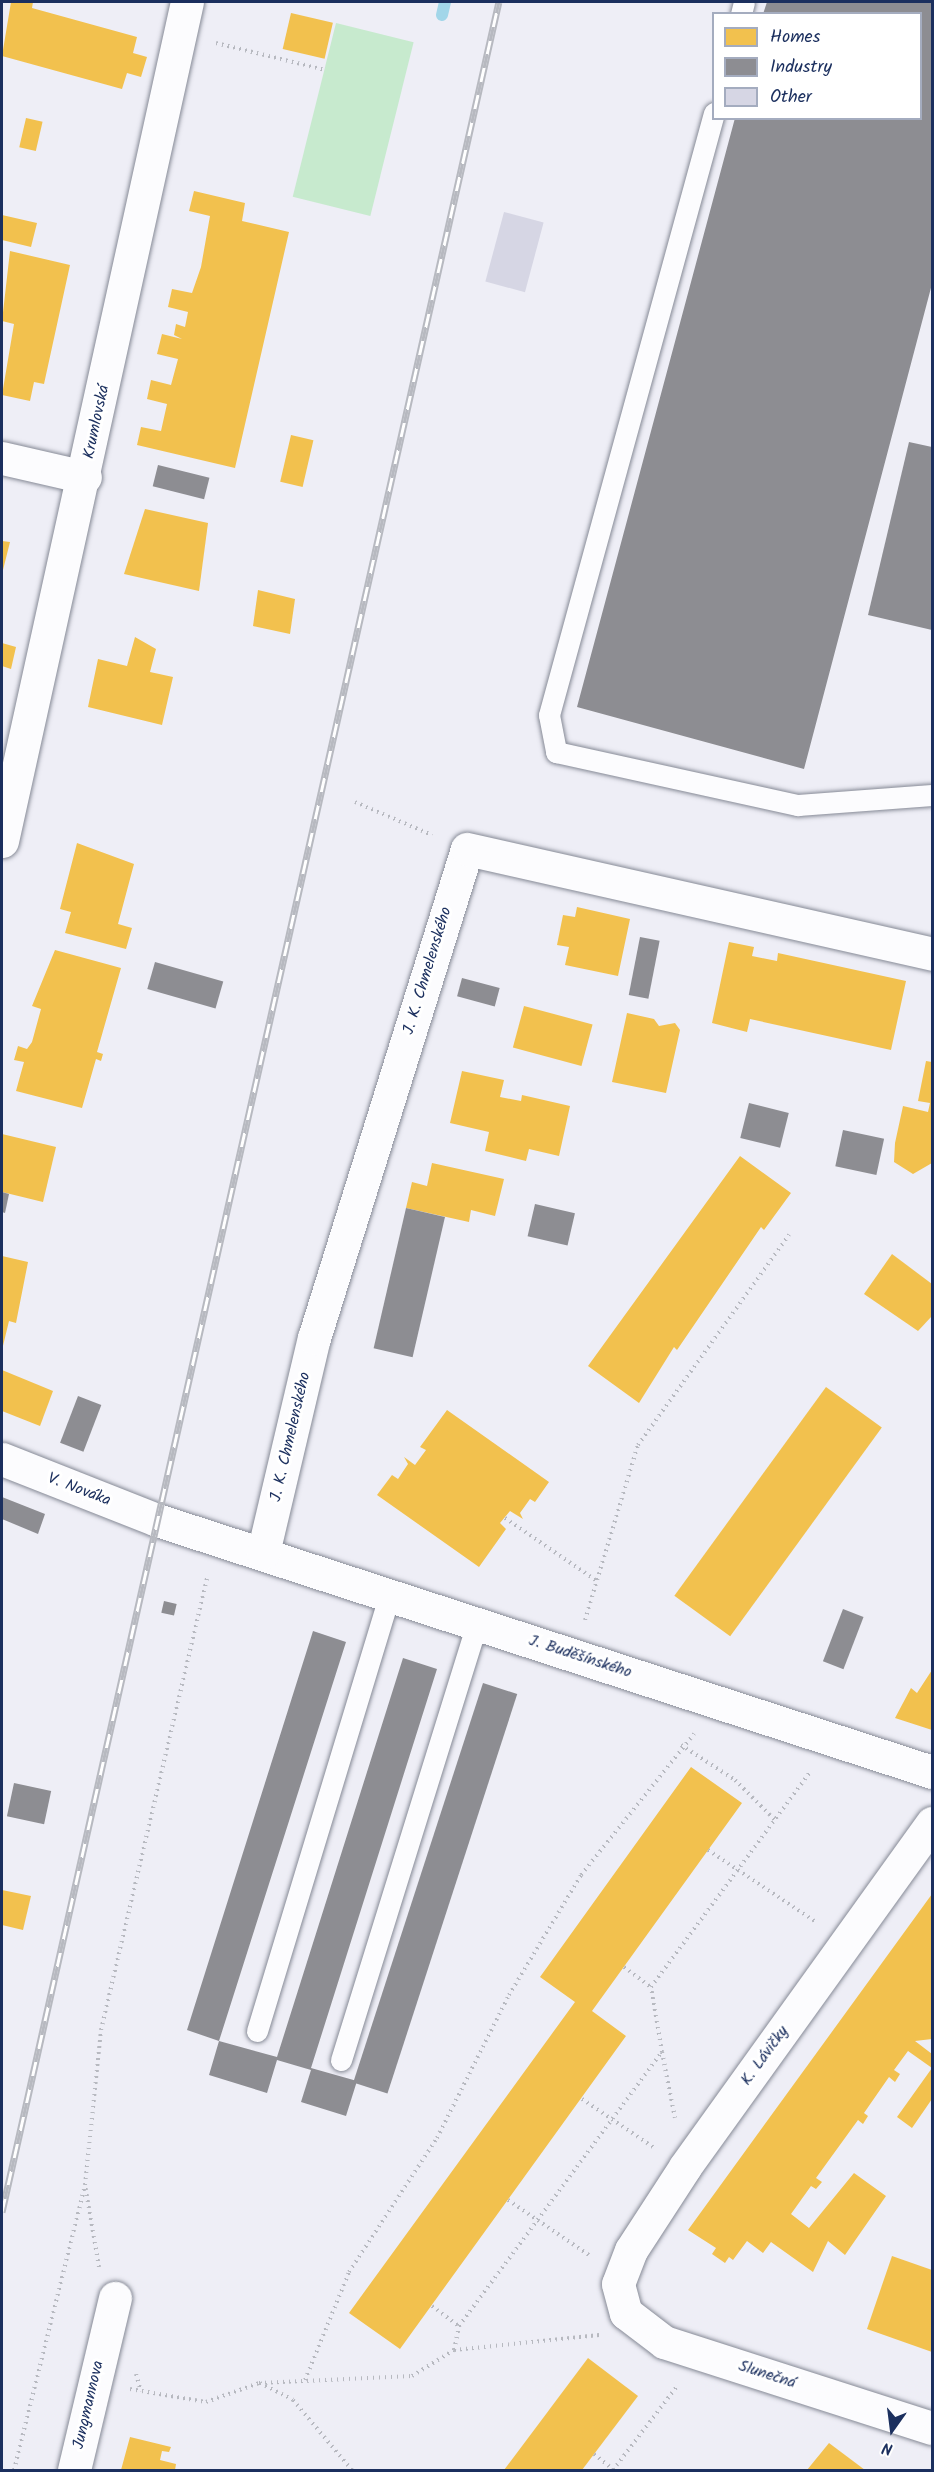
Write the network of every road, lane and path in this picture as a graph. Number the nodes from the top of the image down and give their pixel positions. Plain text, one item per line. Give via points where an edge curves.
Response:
1 (187, 2) edge
2 (180, 34) junction
3 (325, 70) dead end
4 (712, 120) edge
5 (2, 458) edge
6 (85, 477) junction
7 (10, 768) edge
8 (933, 795) edge
9 (355, 802) dead end
10 (2, 841) edge
11 (466, 849) junction
12 (933, 954) edge
13 (789, 1234) dead end
14 (2, 1459) edge
15 (506, 1518) dead end
16 (221, 1541) junction
17 (263, 1553) junction
18 (597, 1581) junction
19 (390, 1594) junction
20 (477, 1623) junction
21 (574, 1655) junction
22 (698, 1730) dead end
23 (681, 1745) junction
24 (814, 1767) dead end
25 (933, 1772) edge
26 (775, 1820) junction
27 (933, 1823) edge
28 (708, 1850) dead end
29 (738, 1869) junction
30 (847, 1942) junction
31 (624, 1967) dead end
32 (651, 1987) junction
33 (257, 2031) dead end
34 (662, 2052) junction
35 (340, 2060) dead end
36 (582, 2099) dead end
37 (612, 2120) junction
38 (685, 2167) junction
39 (85, 2185) junction
40 (508, 2199) dead end
41 (538, 2220) junction
42 (619, 2286) junction
43 (432, 2306) dead end
44 (114, 2325) joint
45 (459, 2326) junction
46 (608, 2333) dead end
47 (454, 2350) junction
48 (682, 2379) dead end
49 (305, 2380) junction
50 (259, 2383) junction
51 (93, 2385) junction
52 (933, 2428) edge
53 (594, 2454) dead end
54 (14, 2470) edge
55 (74, 2470) edge
56 (352, 2470) edge
57 (614, 2470) edge

1 - 2 street, Krumlovská
2 - 3 path
2 - 6 street, Krumlovská
4 - 8 lane via 549,715 556,752 798,805
5 - 6 street
6 - 7 street, Krumlovská
7 - 10 street, Krumlovská
9 - 11 path
11 - 12 street
11 - 17 street, J. K. Chmelenského via 314,1338
13 - 18 path via 638,1445
14 - 16 street, V. Nováka
15 - 18 path
16 - 17 street, J. Buděšínského
16 - 39 path via 101,2030
17 - 19 street, J. Buděšínského
18 - 21 path
19 - 20 street, J. Buděšínského
19 - 33 lane
20 - 21 street, J. Buděšínského
20 - 35 lane
21 - 25 street, J. Buděšínského
22 - 23 path
23 - 26 path via 735,1780
23 - 49 path via 581,1875 509,1995 437,2138 349,2272
24 - 26 path
26 - 29 path
27 - 30 street, K. Lávičky
28 - 29 path
29 - 30 path
29 - 32 path
30 - 38 street, K. Lávičky
31 - 32 path
32 - 34 path
34 - 37 path
34 - 38 path
36 - 37 path
37 - 38 path
37 - 41 path
38 - 42 street, K. Lávičky
39 - 44 path
39 - 54 path
40 - 41 path
41 - 42 path
41 - 45 path
42 - 52 street, Slunečná via 626,2313 664,2342
43 - 45 path
44 - 51 street, Jungmannova
45 - 47 path
46 - 47 path
47 - 49 path via 412,2376
48 - 57 path
49 - 50 path
50 - 51 path via 206,2402
50 - 56 path via 293,2400
51 - 55 street, Jungmannova
53 - 57 path

